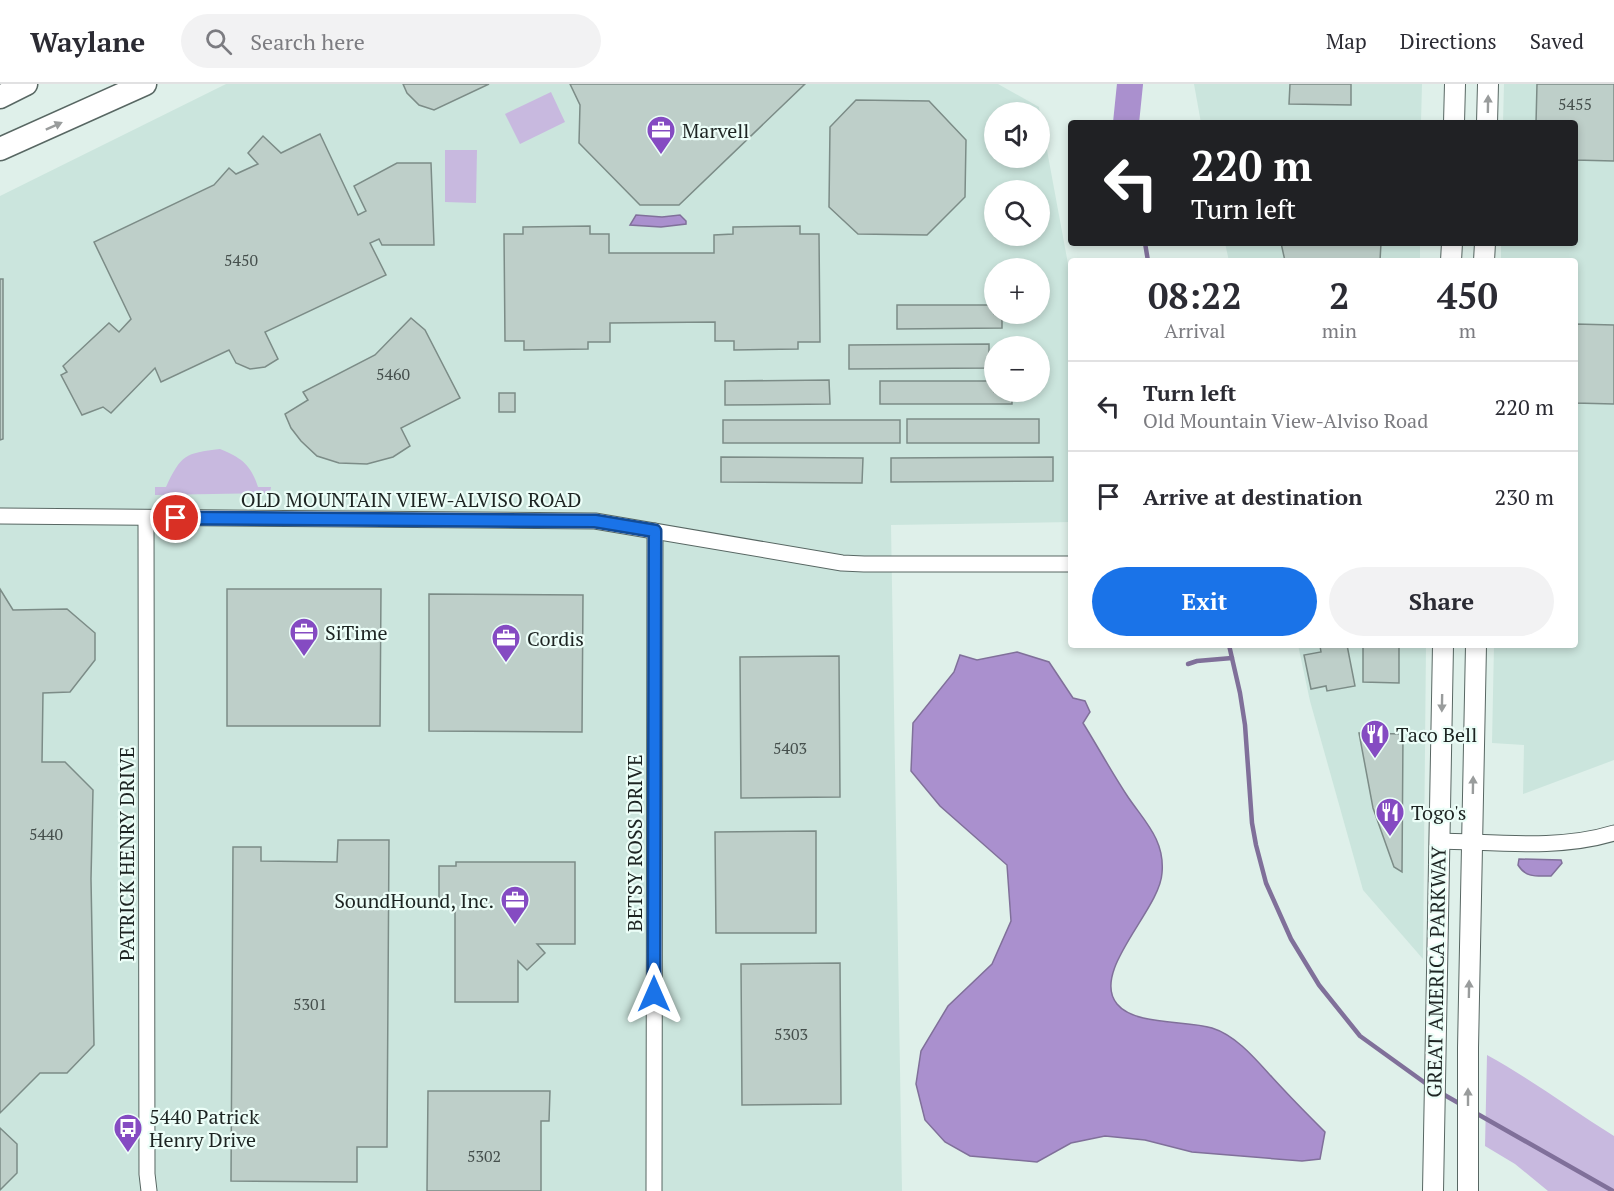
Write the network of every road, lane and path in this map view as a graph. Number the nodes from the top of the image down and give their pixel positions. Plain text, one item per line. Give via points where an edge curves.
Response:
1 (26, 84) edge
2 (145, 84) edge
3 (1455, 84) edge
4 (1488, 84) edge
5 (0, 97) edge
6 (1454, 120) edge
7 (1487, 120) edge
8 (0, 149) edge
9 (0, 516) edge
10 (146, 518) junction
11 (655, 531) junction
12 (1068, 564) edge
13 (1443, 648) edge
14 (1476, 648) edge
15 (1614, 833) edge
16 (1439, 841) junction
17 (1472, 841) junction
18 (149, 1191) edge
19 (654, 1191) edge
20 (1433, 1191) edge
21 (1468, 1191) edge

1 - 5 highway
8 -> 2 highway
3 - 6 main road
7 -> 4 main road
9 - 10 street, OLD MOUNTAIN VIEW-ALVISO ROAD
10 - 11 street, OLD MOUNTAIN VIEW-ALVISO ROAD via 595,521
10 - 18 street, PATRICK HENRY DRIVE
11 - 12 street, OLD MOUNTAIN VIEW-ALVISO ROAD via 842,563
11 - 19 street, BETSY ROSS DRIVE
13 -> 16 main road, GREAT AMERICA PARKWAY
17 -> 14 main road, GREAT AMERICA PARKWAY
15 - 17 street via 1555,842
16 - 17 street
16 - 20 main road, GREAT AMERICA PARKWAY
21 -> 17 main road, GREAT AMERICA PARKWAY

